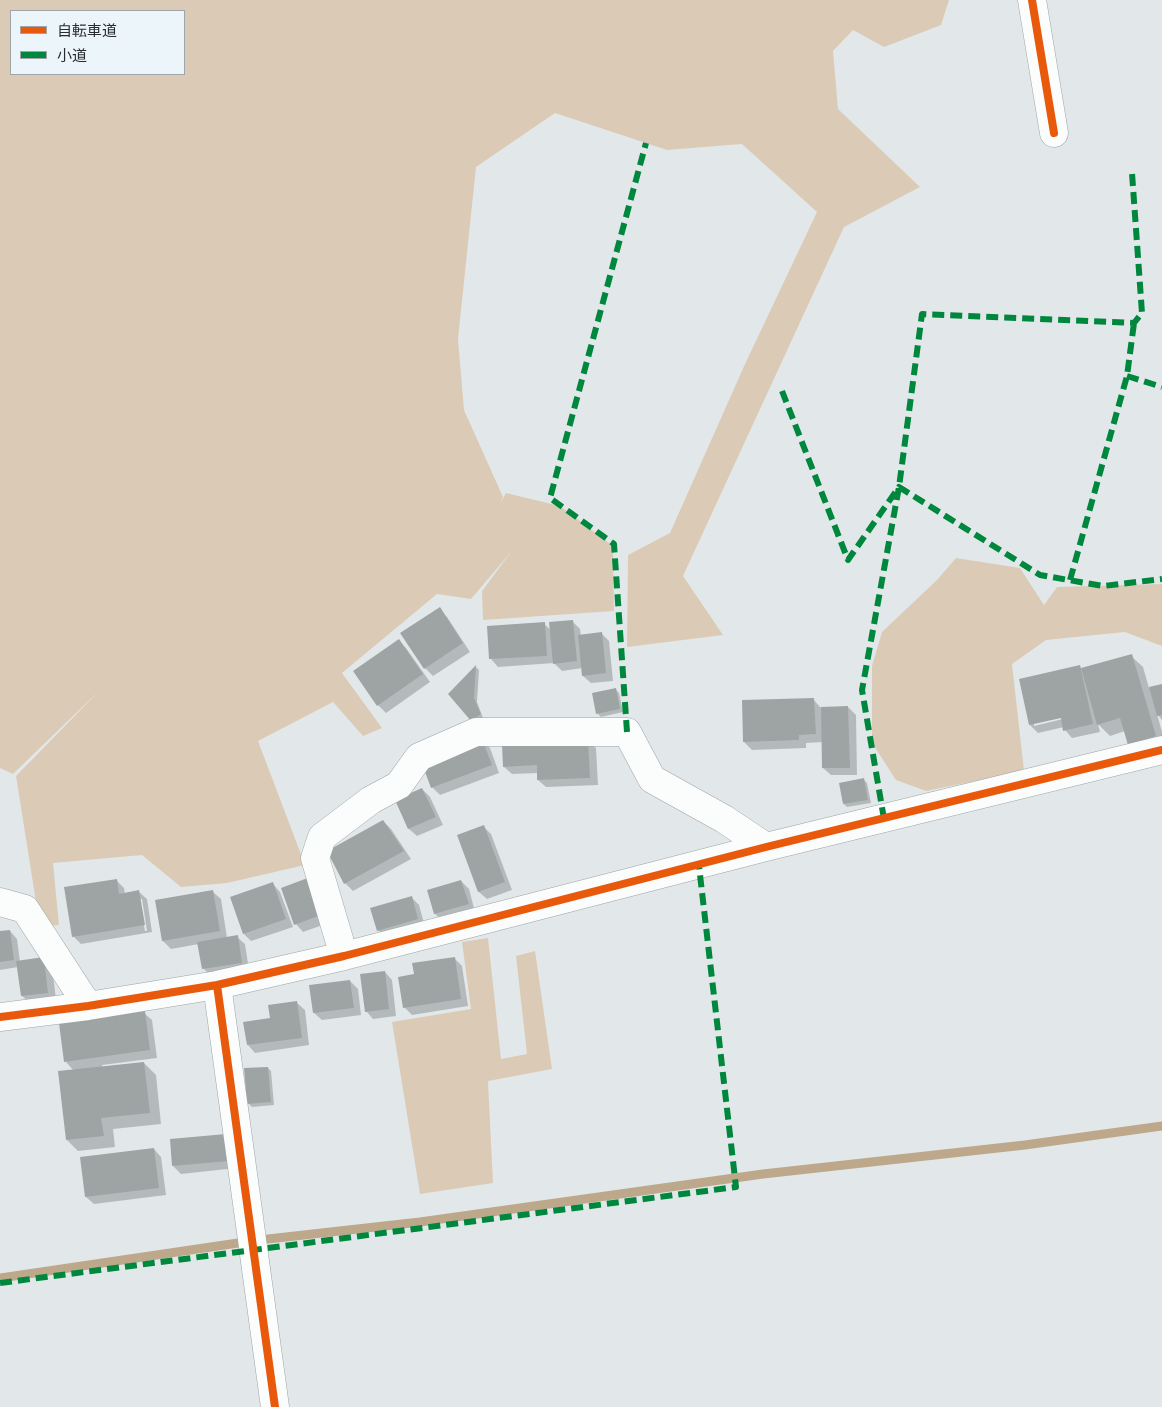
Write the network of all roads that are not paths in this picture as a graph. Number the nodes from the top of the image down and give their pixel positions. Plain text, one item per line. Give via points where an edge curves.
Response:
1 (1032, 0) edge
2 (1054, 133) dead end
3 (1162, 750) edge
4 (766, 847) junction
5 (0, 902) edge
6 (344, 956) junction
7 (217, 986) junction
8 (88, 1006) junction
9 (0, 1017) edge
10 (275, 1407) edge

1 - 2 street
3 - 4 street
4 - 6 street
4 - 6 street via 724,819 652,779 627,732 476,732 419,757 398,785 322,837 315,858
5 - 8 street via 25,909
6 - 7 street
7 - 8 street
7 - 10 street
8 - 9 street

